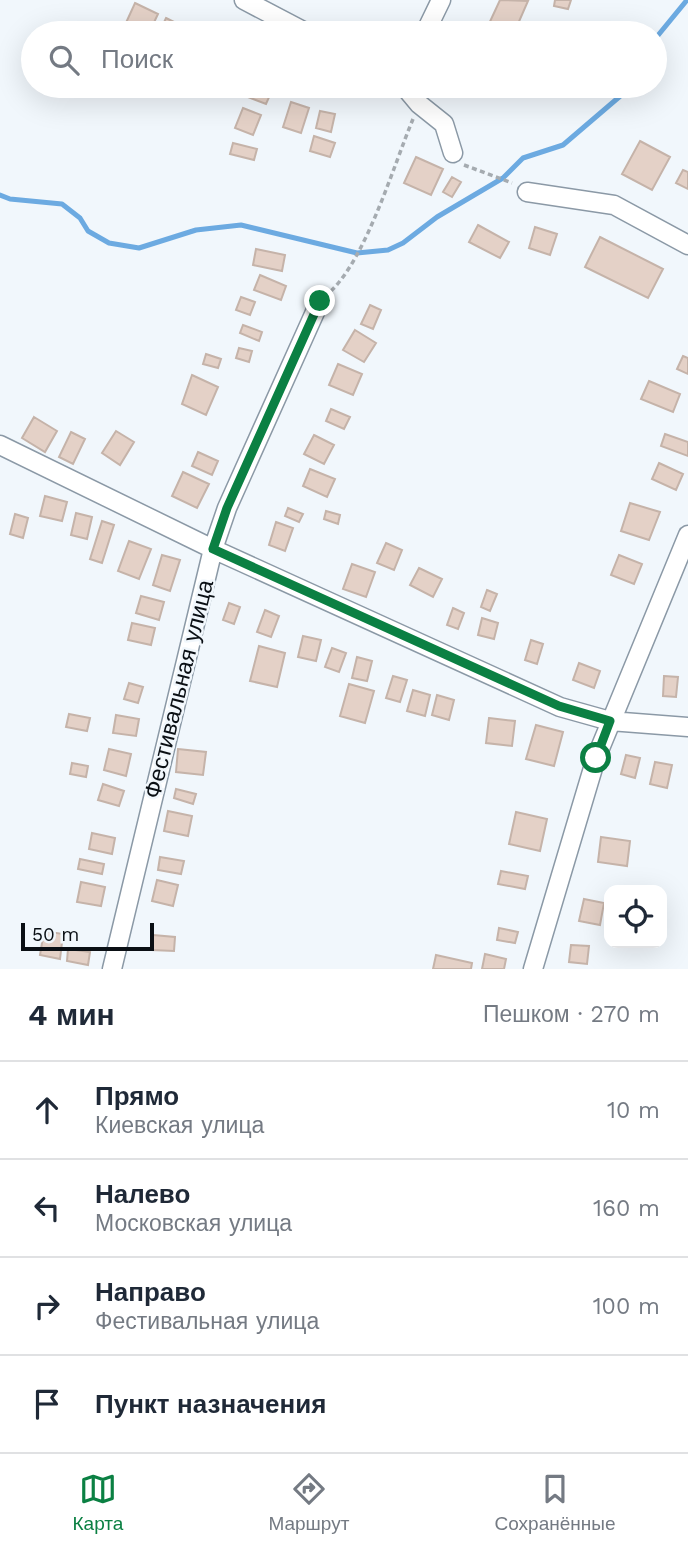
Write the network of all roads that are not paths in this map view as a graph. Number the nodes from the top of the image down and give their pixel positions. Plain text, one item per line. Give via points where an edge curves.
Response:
1 (244, 0) edge
2 (441, 0) edge
3 (284, 21) edge
4 (431, 21) edge
5 (414, 98) edge
6 (453, 153) road end
7 (527, 192) road end
8 (688, 245) edge
9 (320, 301) road end
10 (0, 445) edge
11 (688, 535) edge
12 (213, 549) junction
13 (610, 721) junction
14 (688, 727) edge
15 (112, 969) edge
16 (533, 969) edge

1 - 3 street
2 - 4 street
5 - 6 street via 444,124
7 - 8 street via 614,205
9 - 12 street, Фестивальная улица
10 - 12 street
11 - 13 street
12 - 13 street via 559,706
12 - 15 street, Фестивальная улица
13 - 14 street
13 - 16 street

